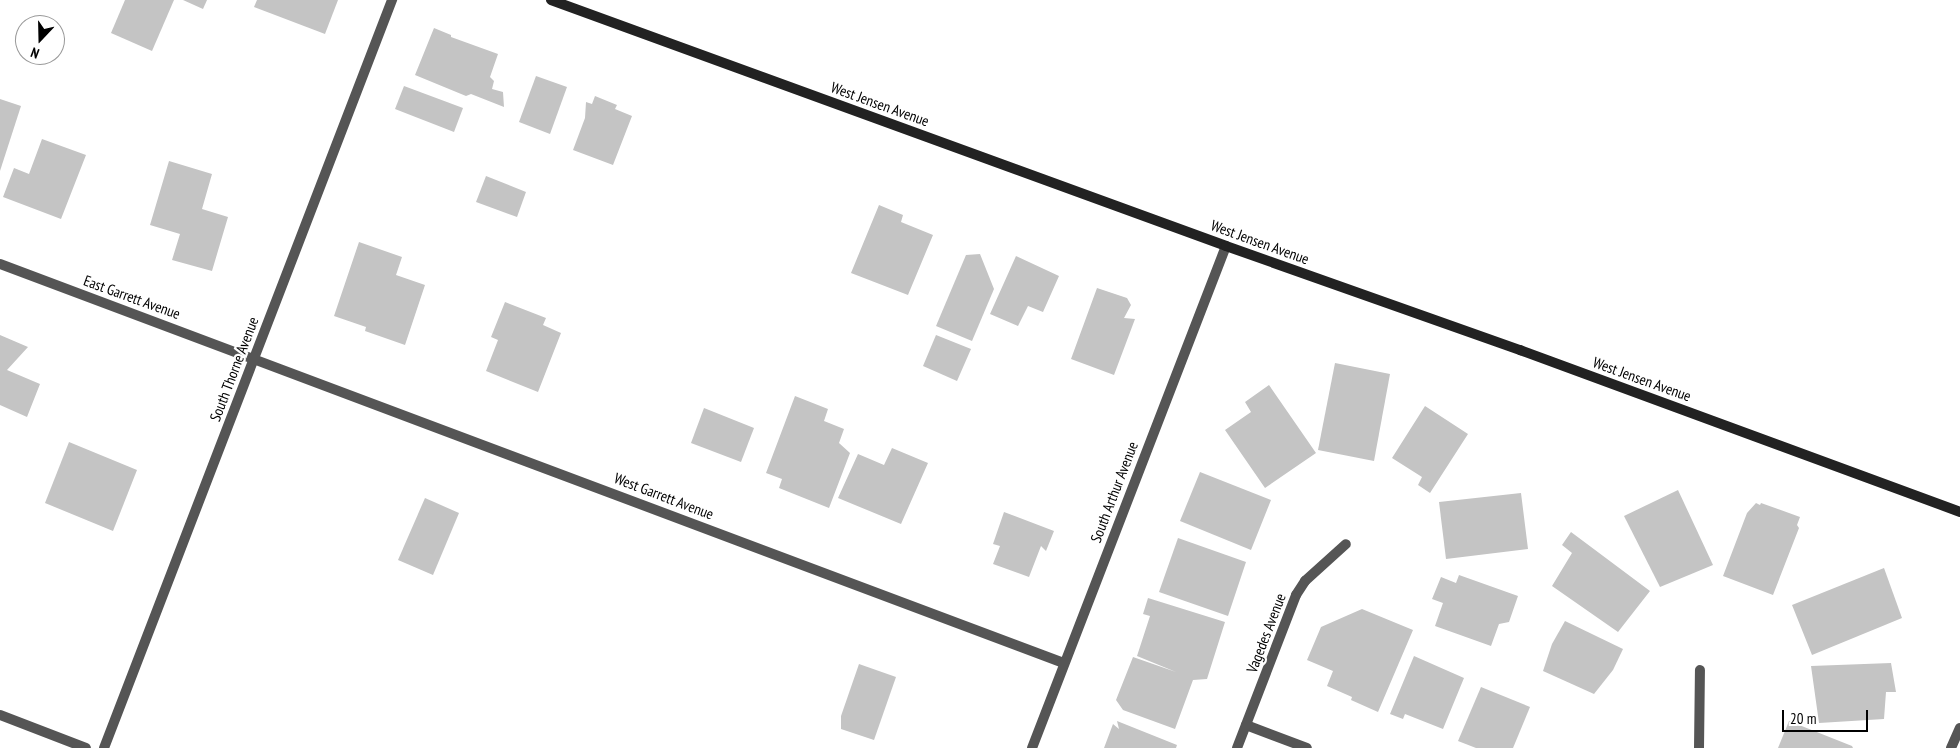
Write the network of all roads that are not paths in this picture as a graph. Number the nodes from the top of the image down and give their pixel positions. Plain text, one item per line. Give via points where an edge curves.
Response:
1 (392, 0) edge
2 (551, 0) edge
3 (1226, 246) junction
4 (0, 264) edge
5 (254, 358) junction
6 (1960, 512) edge
7 (1346, 544) dead end
8 (1064, 663) junction
9 (1700, 670) dead end
10 (0, 715) edge
11 (1246, 725) junction
12 (1960, 728) edge
13 (86, 748) edge
14 (104, 748) edge
15 (1032, 748) edge
16 (1238, 748) edge
17 (1307, 748) edge
18 (1700, 748) edge
19 (1951, 748) edge

1 - 5 street, South Thorne Avenue
2 - 3 street, West Jensen Avenue
3 - 6 street, West Jensen Avenue
3 - 8 street, South Arthur Avenue
4 - 5 street, East Garrett Avenue
5 - 8 street, West Garrett Avenue
5 - 14 street, South Thorne Avenue
7 - 11 street, Vagedes Avenue via 1306,581 1296,595
8 - 15 street, South Arthur Avenue
9 - 18 street
10 - 13 street
11 - 16 street, Vagedes Avenue
11 - 17 street
12 - 19 street

